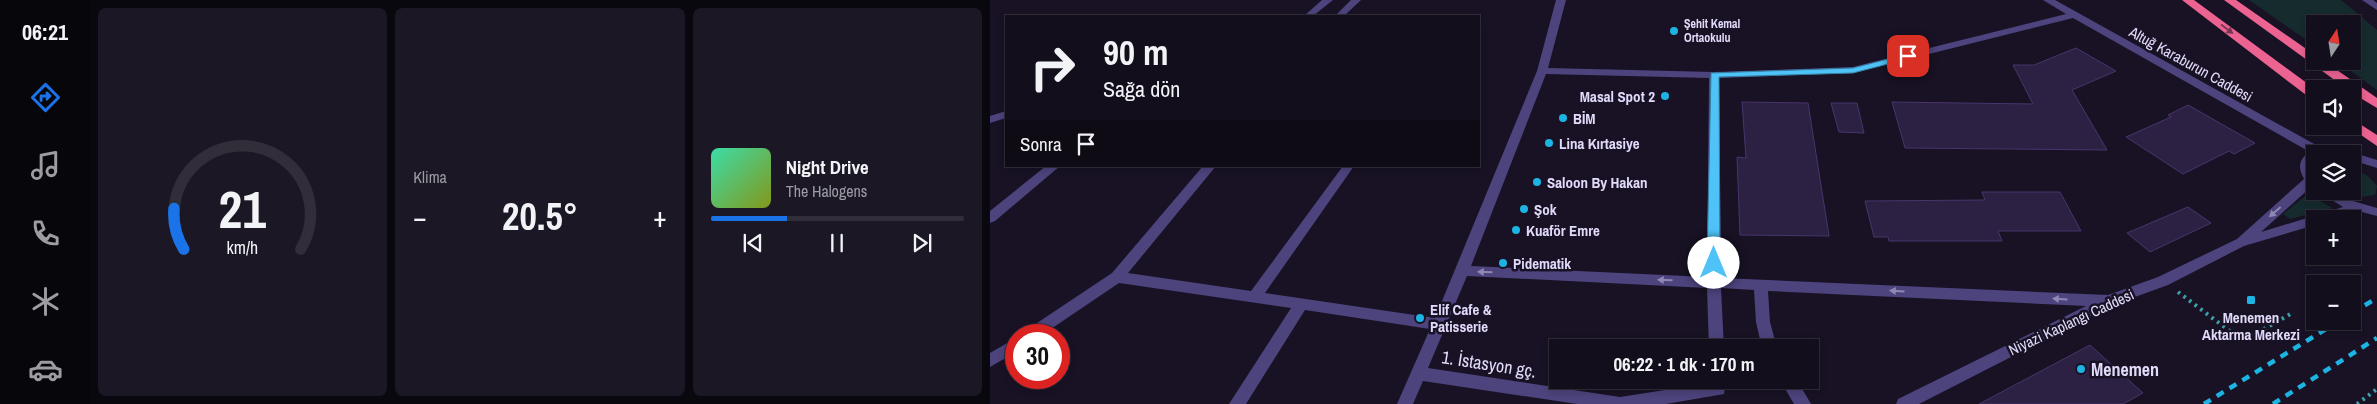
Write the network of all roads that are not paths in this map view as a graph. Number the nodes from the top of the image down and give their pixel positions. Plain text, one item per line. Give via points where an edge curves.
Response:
1 (1328, 0) edge
2 (1356, 0) edge
3 (1561, 0) edge
4 (2048, 0) edge
5 (2187, 0) edge
6 (2228, 0) edge
7 (2368, 0) edge
8 (2377, 7) edge
9 (1309, 15) edge
10 (1341, 15) edge
11 (2072, 15) junction
12 (2306, 54) edge
13 (2329, 70) edge
14 (1542, 71) junction
15 (1714, 75) junction
16 (2306, 88) edge
17 (2377, 104) edge
18 (1005, 114) edge
19 (990, 120) edge
20 (2361, 130) edge
21 (2377, 142) edge
22 (2306, 147) edge
23 (2361, 158) edge
24 (2374, 160) edge
25 (1053, 167) edge
26 (1209, 167) edge
27 (1349, 167) edge
28 (2306, 188) edge
29 (2342, 200) edge
30 (2356, 207) junction
31 (2346, 210) edge
32 (2377, 212) edge
33 (990, 218) edge
34 (2306, 222) edge
35 (2239, 243) junction
36 (1462, 271) junction
37 (1117, 277) junction
38 (1714, 282) junction
39 (1761, 284) junction
40 (1254, 297) junction
41 (2108, 301) junction
42 (1301, 304) junction
43 (1046, 324) edge
44 (1438, 324) junction
45 (1717, 339) edge
46 (1768, 339) edge
47 (1005, 352) edge
48 (990, 362) edge
49 (1418, 373) junction
50 (1718, 389) edge
51 (1794, 389) edge
52 (1585, 401) edge
53 (1237, 404) edge
54 (1405, 404) edge
55 (1619, 404) edge
56 (1803, 404) edge
57 (1904, 404) edge

1 - 9 street
2 - 10 street
3 - 14 street
4 - 11 street, Altuğ Karaburun Caddesi
5 -> 16 highway
6 - 12 highway
7 - 8 street
11 - 15 street via 1853,70
11 - 22 street, Altuğ Karaburun Caddesi
13 - 17 highway
14 - 15 street
14 - 36 street
15 - 38 street
18 - 19 street
20 - 21 highway
23 - 24 street
25 - 33 street
26 - 37 street
27 - 40 street
28 -> 35 street, Niyazi Kaplangı Caddesi
29 - 30 street
30 - 31 street, Niyazi Kaplangı Caddesi
30 - 32 street
34 - 35 street, Niyazi Kaplangı Caddesi
35 - 41 street, Niyazi Kaplangı Caddesi via 2163,281
38 -> 36 street
36 - 44 street
37 - 40 street
37 - 43 street
38 - 39 street
38 - 45 street
41 -> 39 street
39 - 46 street via 1763,322
40 - 42 street
41 - 57 street, Niyazi Kaplangı Caddesi
42 - 44 street
42 - 53 street
44 - 49 street
47 - 48 street
49 - 52 street, 1. İstasyon gç.
49 - 54 street
50 - 55 street, 1. İstasyon gç.
51 - 56 street
52 - 55 street, 1. İstasyon gç.

